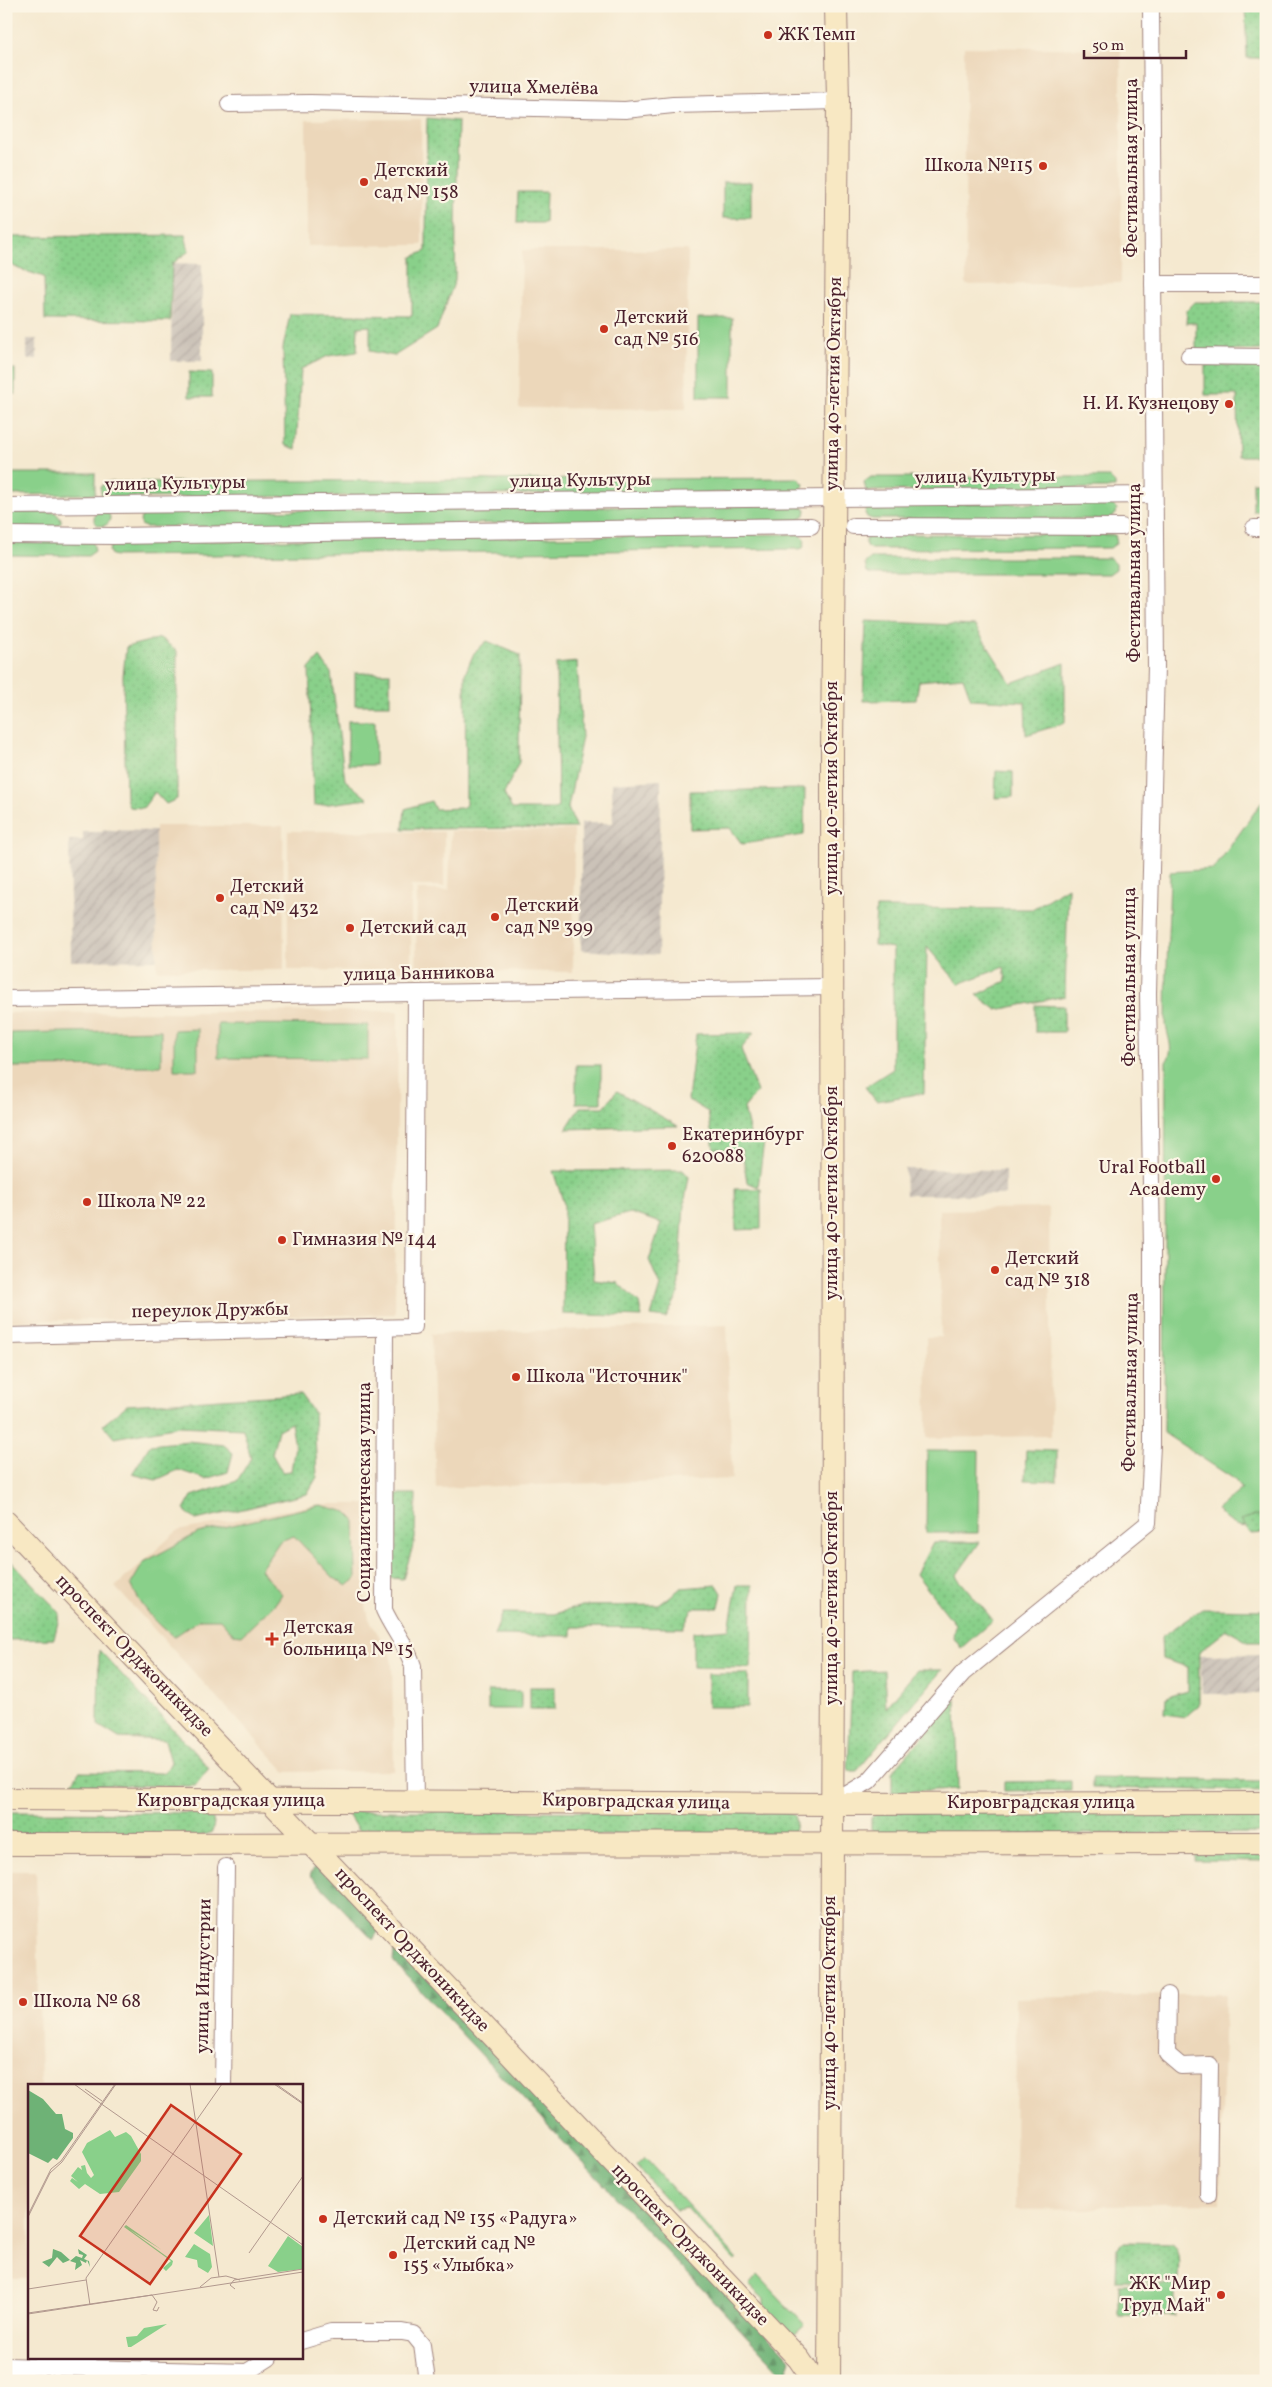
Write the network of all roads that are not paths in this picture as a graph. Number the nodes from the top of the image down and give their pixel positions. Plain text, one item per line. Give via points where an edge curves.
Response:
1 (836, 6) edge
2 (1151, 6) edge
3 (838, 102) junction
4 (228, 104) dead end
5 (1153, 284) junction
6 (1266, 284) edge
7 (1189, 356) dead end
8 (1266, 357) edge
9 (1154, 495) junction
10 (833, 498) junction
11 (6, 506) edge
12 (811, 526) dead end
13 (853, 526) dead end
14 (1122, 526) dead end
15 (6, 535) edge
16 (832, 987) junction
17 (416, 994) junction
18 (6, 999) edge
19 (385, 1328) junction
20 (6, 1336) edge
21 (6, 1522) edge
22 (6, 1799) edge
23 (415, 1800) junction
24 (272, 1801) junction
25 (1266, 1803) edge
26 (831, 1804) junction
27 (1266, 1842) edge
28 (831, 1843) junction
29 (6, 1844) edge
30 (313, 1844) junction
31 (226, 1867) dead end
32 (1168, 1995) dead end
33 (223, 2084) edge
34 (1208, 2195) dead end
35 (302, 2341) edge
36 (265, 2360) edge
37 (6, 2366) edge
38 (244, 2370) edge
39 (427, 2381) edge
40 (814, 2381) edge
41 (829, 2381) edge

1 - 3 main road, улица 40-летия Октября
2 - 5 street, Фестивальная улица
3 - 4 street, улица Хмелёва via 673,105 625,110
3 - 10 main road, улица 40-летия Октября
5 - 6 street
5 - 9 street, Фестивальная улица
7 - 8 street
9 - 10 street, улица Культуры
9 - 26 street, Фестивальная улица via 1156,666 1148,993 1152,1445 1148,1523 963,1673 869,1781
10 - 11 street, улица Культуры
10 - 16 main road, улица 40-летия Октября
12 - 15 street
13 - 14 street
16 - 17 street, улица Банникова
16 - 26 main road, улица 40-летия Октября
17 - 18 street, улица Банникова
17 - 19 street, переулок Дружбы via 414,1327
19 - 20 street, переулок Дружбы
19 - 23 street, Социалистическая улица via 384,1610 413,1666
21 - 24 main road, проспект Орджоникидзе
22 - 24 main road, Кировградская улица
23 - 24 main road, Кировградская улица
23 - 26 main road, Кировградская улица
24 - 30 main road, проспект Орджоникидзе
25 - 26 main road, Кировградская улица
26 - 28 main road, улица 40-летия Октября
27 - 28 main road, Кировградская улица
28 - 30 main road, Кировградская улица
28 - 41 main road, улица 40-летия Октября
29 - 30 main road, Кировградская улица
30 - 40 main road, проспект Орджоникидзе via 799,2358
31 - 33 street, улица Индустрии
32 - 34 street via 1168,2054 1182,2066 1210,2065
35 - 39 street via 331,2332 413,2334 422,2345
36 - 38 street
37 - 38 street

